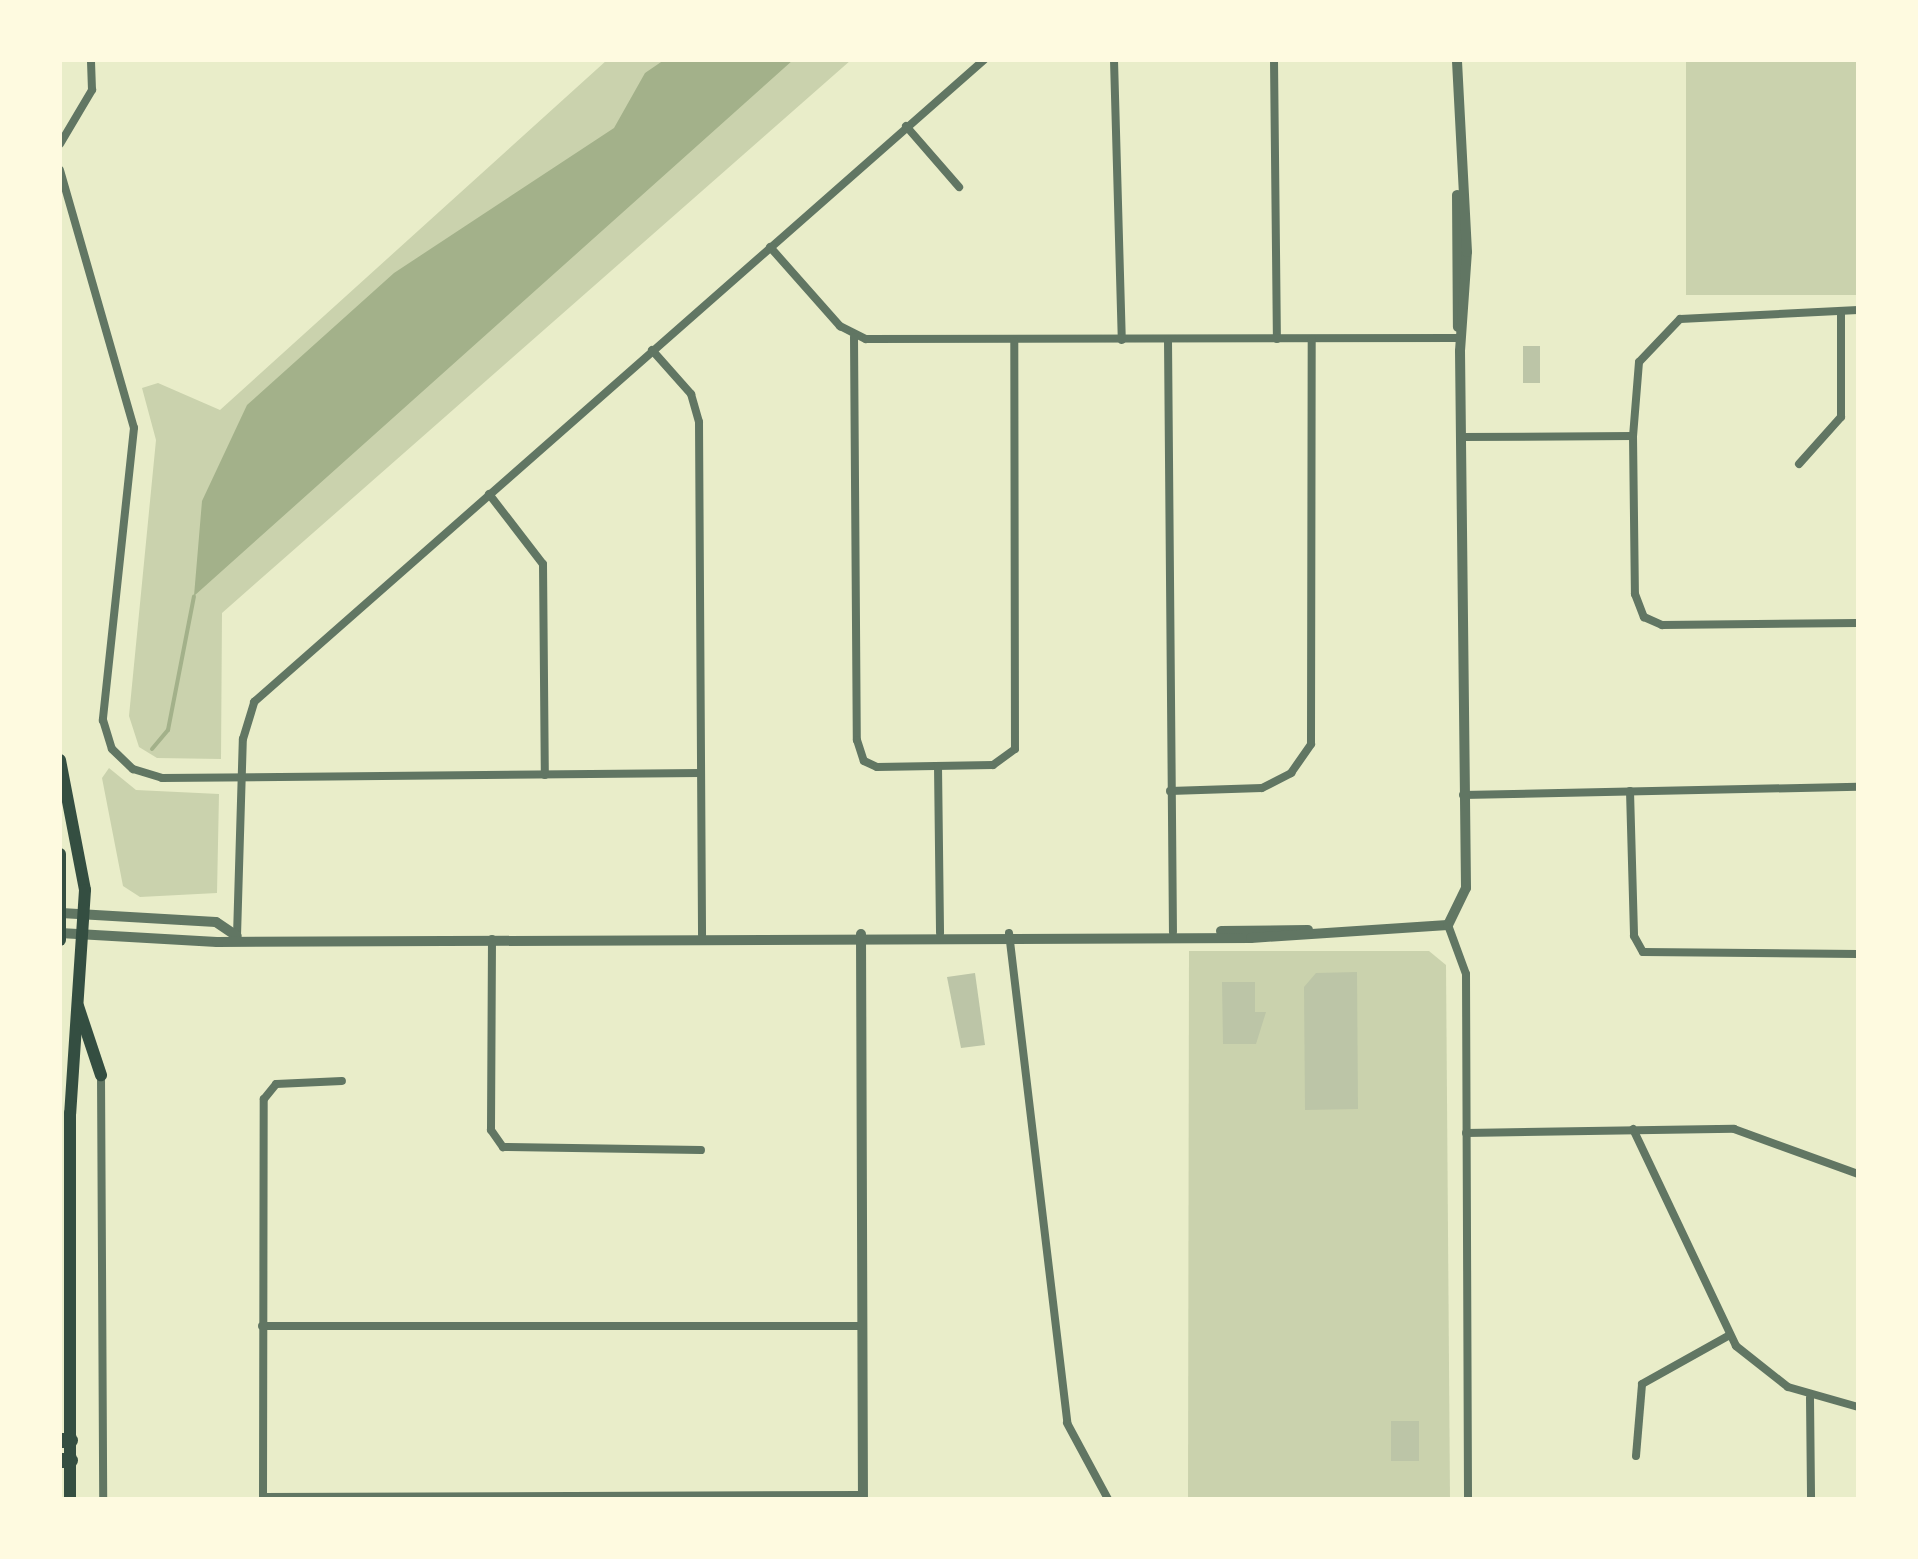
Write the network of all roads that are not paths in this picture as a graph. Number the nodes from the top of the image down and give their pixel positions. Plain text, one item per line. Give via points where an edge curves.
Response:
1 (91, 60) edge
2 (984, 60) edge
3 (1114, 60) edge
4 (1274, 60) edge
5 (1457, 60) edge
6 (906, 126) junction
7 (60, 144) edge
8 (60, 170) edge
9 (960, 187) dead end
10 (770, 248) junction
11 (1841, 310) junction
12 (1858, 310) edge
13 (854, 336) junction
14 (1460, 338) junction
15 (1278, 339) junction
16 (1312, 339) junction
17 (1122, 340) junction
18 (1168, 340) junction
19 (1014, 341) junction
20 (652, 350) junction
21 (1460, 436) junction
22 (1633, 436) junction
23 (1799, 464) dead end
24 (489, 494) junction
25 (1858, 623) edge
26 (1008, 759) junction
27 (60, 760) edge
28 (864, 761) junction
29 (938, 766) junction
30 (853, 770) dead end
31 (1017, 771) dead end
32 (702, 773) junction
33 (545, 775) junction
34 (243, 778) junction
35 (1858, 787) edge
36 (1170, 791) junction
37 (1630, 791) junction
38 (1463, 795) junction
39 (60, 854) edge
40 (61, 913) edge
41 (84, 913) junction
42 (1448, 925) junction
43 (1173, 932) junction
44 (83, 933) junction
45 (940, 933) junction
46 (1009, 933) junction
47 (860, 934) junction
48 (702, 935) junction
49 (60, 936) edge
50 (237, 936) junction
51 (492, 940) junction
52 (1643, 952) junction
53 (1858, 954) edge
54 (1638, 966) dead end
55 (78, 1006) junction
56 (101, 1075) joint
57 (342, 1081) dead end
58 (1633, 1129) junction
59 (1466, 1134) junction
60 (701, 1150) dead end
61 (1858, 1174) edge
62 (262, 1326) junction
63 (862, 1326) junction
64 (1728, 1336) junction
65 (1810, 1398) junction
66 (1858, 1407) edge
67 (65, 1440) edge
68 (1636, 1456) dead end
69 (65, 1460) edge
70 (862, 1497) edge
71 (263, 1498) edge
72 (70, 1499) edge
73 (103, 1499) edge
74 (1108, 1499) edge
75 (1468, 1499) edge
76 (1810, 1499) edge

1 - 7 street via 92,90
2 - 6 street
3 - 17 street
4 - 15 street
5 - 14 street via 1468,286
6 - 9 street
6 - 10 street
8 - 34 street via 134,428 103,720 112,749 133,770 162,778
10 - 13 street
10 - 20 street
11 - 12 street
11 - 22 street via 1680,319 1640,362
11 - 23 street via 1841,417
13 - 19 street
13 - 28 street
14 - 16 street
14 - 21 street
15 - 16 street
15 - 18 street
16 - 36 street via 1311,744 1291,773 1262,788
17 - 18 street
17 - 19 street
18 - 36 street
19 - 26 street
20 - 24 street
20 - 32 street via 690,394 699,422
21 - 22 street
21 - 38 street
22 - 25 street via 1635,594 1644,617 1662,626
24 - 33 street via 542,564
24 - 34 street via 254,702 244,725
26 - 29 street
26 - 31 street
27 - 41 main road via 82,843
28 - 29 street
28 - 30 street
29 - 45 street
32 - 33 street
32 - 48 street
33 - 34 street
34 - 50 street
35 - 37 street
36 - 43 street
37 - 38 street
37 - 52 street via 1634,936
38 - 42 street via 1465,899
39 - 40 main road
40 - 41 street
40 - 49 main road
41 - 44 main road
41 - 50 street via 216,922
42 - 43 street
42 - 59 street via 1466,974
43 - 46 street
44 - 49 street
44 - 50 street
44 - 55 main road
45 - 46 street
45 - 47 street
46 - 74 street via 1067,1423
47 - 48 street
47 - 63 street
48 - 51 street
50 - 51 street
51 - 60 street via 492,1130 503,1146
52 - 53 street
52 - 54 street
55 - 56 main road
55 - 67 main road
56 - 73 street
57 - 62 street via 276,1084 264,1100
58 - 59 street
58 - 61 street via 1754,1132
58 - 64 street
59 - 75 street
62 - 63 street
62 - 71 street
63 - 70 street
64 - 65 street via 1767,1375
64 - 68 street via 1642,1384
65 - 66 street
65 - 76 street
67 - 69 main road
69 - 72 main road
70 - 71 street

